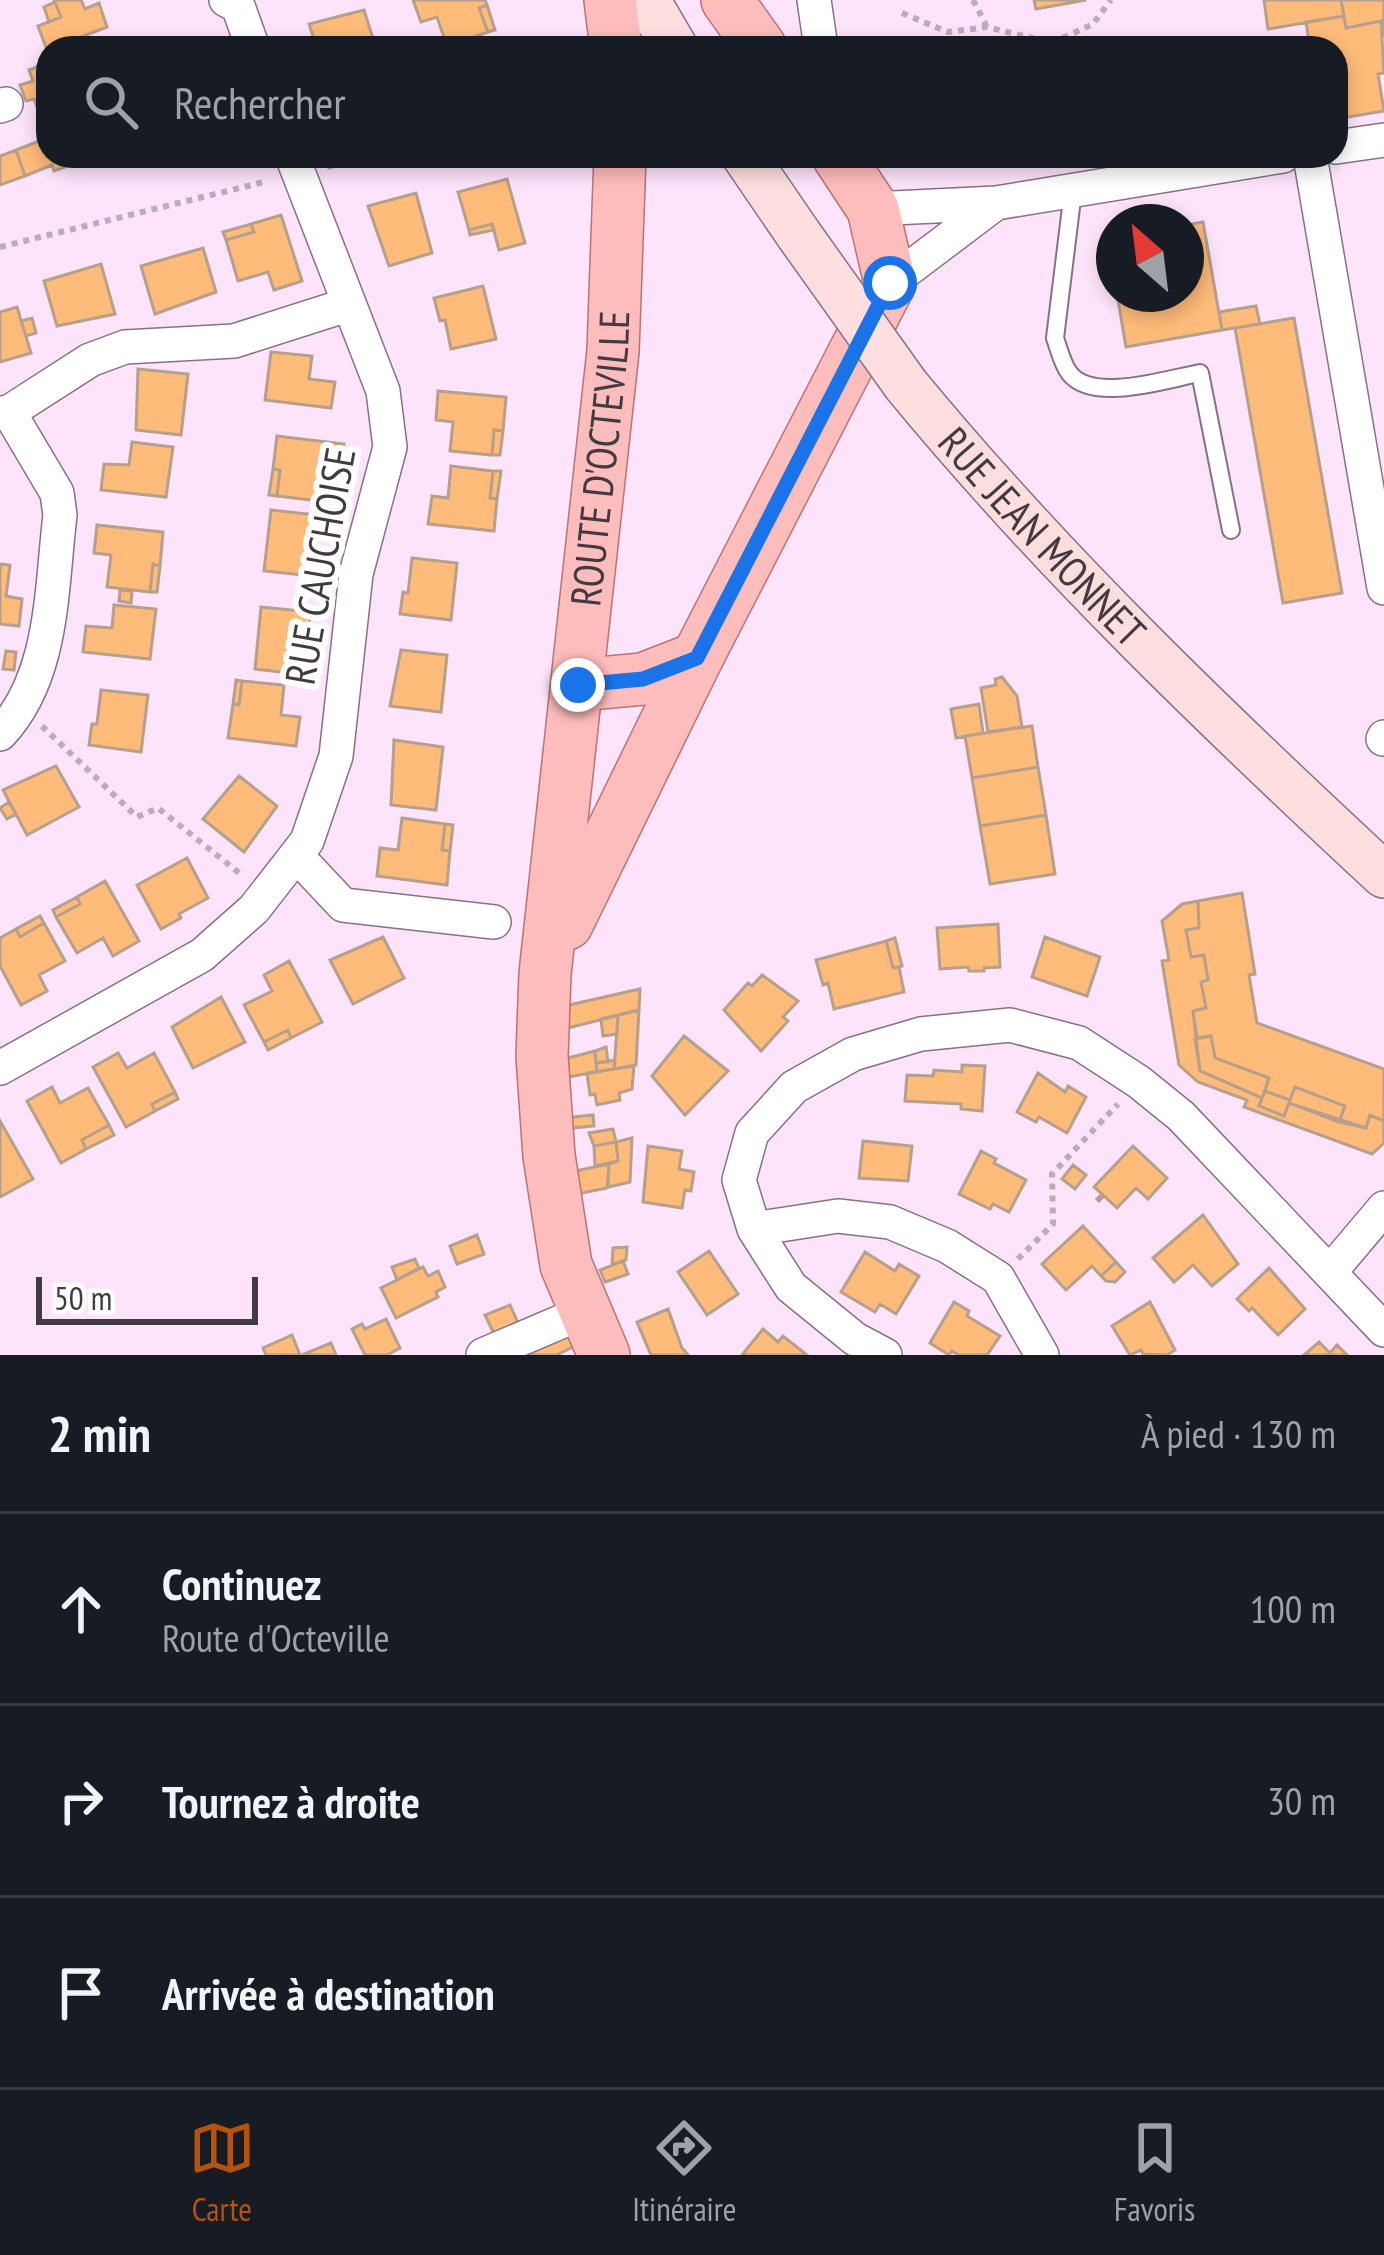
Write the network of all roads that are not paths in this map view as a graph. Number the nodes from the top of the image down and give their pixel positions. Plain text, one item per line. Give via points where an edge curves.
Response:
1 (226, 0) edge
2 (610, 0) edge
3 (647, 0) edge
4 (727, 0) edge
5 (814, 0) edge
6 (249, 36) edge
7 (614, 36) edge
8 (668, 36) edge
9 (752, 36) edge
10 (819, 36) edge
11 (1384, 140) edge
12 (1348, 146) edge
13 (297, 168) edge
14 (620, 168) edge
15 (753, 168) edge
16 (846, 168) edge
17 (1209, 168) edge
18 (1312, 168) edge
19 (1073, 190) junction
20 (996, 203) junction
21 (873, 209) junction
22 (890, 283) junction
23 (347, 304) junction
24 (4, 413) edge
25 (1231, 530) dead end
26 (1384, 588) edge
27 (697, 658) junction
28 (575, 708) junction
29 (0, 734) edge
30 (650, 756) junction
31 (296, 855) junction
32 (1384, 875) edge
33 (494, 922) dead end
34 (545, 974) junction
35 (0, 1068) edge
36 (1384, 1208) edge
37 (754, 1229) junction
38 (1330, 1271) junction
39 (1384, 1330) edge
40 (594, 1334) edge
41 (483, 1355) edge
42 (885, 1355) edge
43 (1042, 1355) edge

1 - 6 street via 238,6
2 - 7 main road
3 - 8 street
4 - 9 main road
5 - 10 street
11 - 12 street
13 - 23 street, RUE CAUCHOISE
14 - 28 main road, ROUTE D'OCTEVILLE via 613,351
15 - 32 street, RUE JEAN MONNET, bridge via 977,472 1195,699
16 - 21 main road
17 - 19 street
18 - 26 street
19 - 20 street
19 - 25 lane via 1055,338 1061,357 1071,376 1096,390 1200,373
20 - 21 street
20 - 22 street
21 - 22 main road
22 - 27 main road, ROUTE D'OCTEVILLE
23 - 24 street via 234,341 125,347
23 - 31 street, RUE CAUCHOISE via 383,391 390,447 356,574 336,756
24 - 29 street via 57,493 60,515 43,658
27 - 28 main road
27 - 30 main road, ROUTE D'OCTEVILLE
28 - 30 main road via 590,750 605,758
28 - 34 main road, ROUTE D'OCTEVILLE
30 - 34 main road, ROUTE D'OCTEVILLE
31 - 33 street via 343,905
31 - 35 street, RUE CAUCHOISE via 202,955
34 - 40 main road, ROUTE D'OCTEVILLE via 549,1156 566,1265
36 - 38 street
37 - 38 street via 739,1180 752,1133 794,1087 853,1054 921,1034 1010,1025 1079,1043 1139,1082
37 - 42 street via 790,1287
37 - 43 street via 838,1216 890,1222 947,1246 998,1278
38 - 39 street
40 - 41 street

